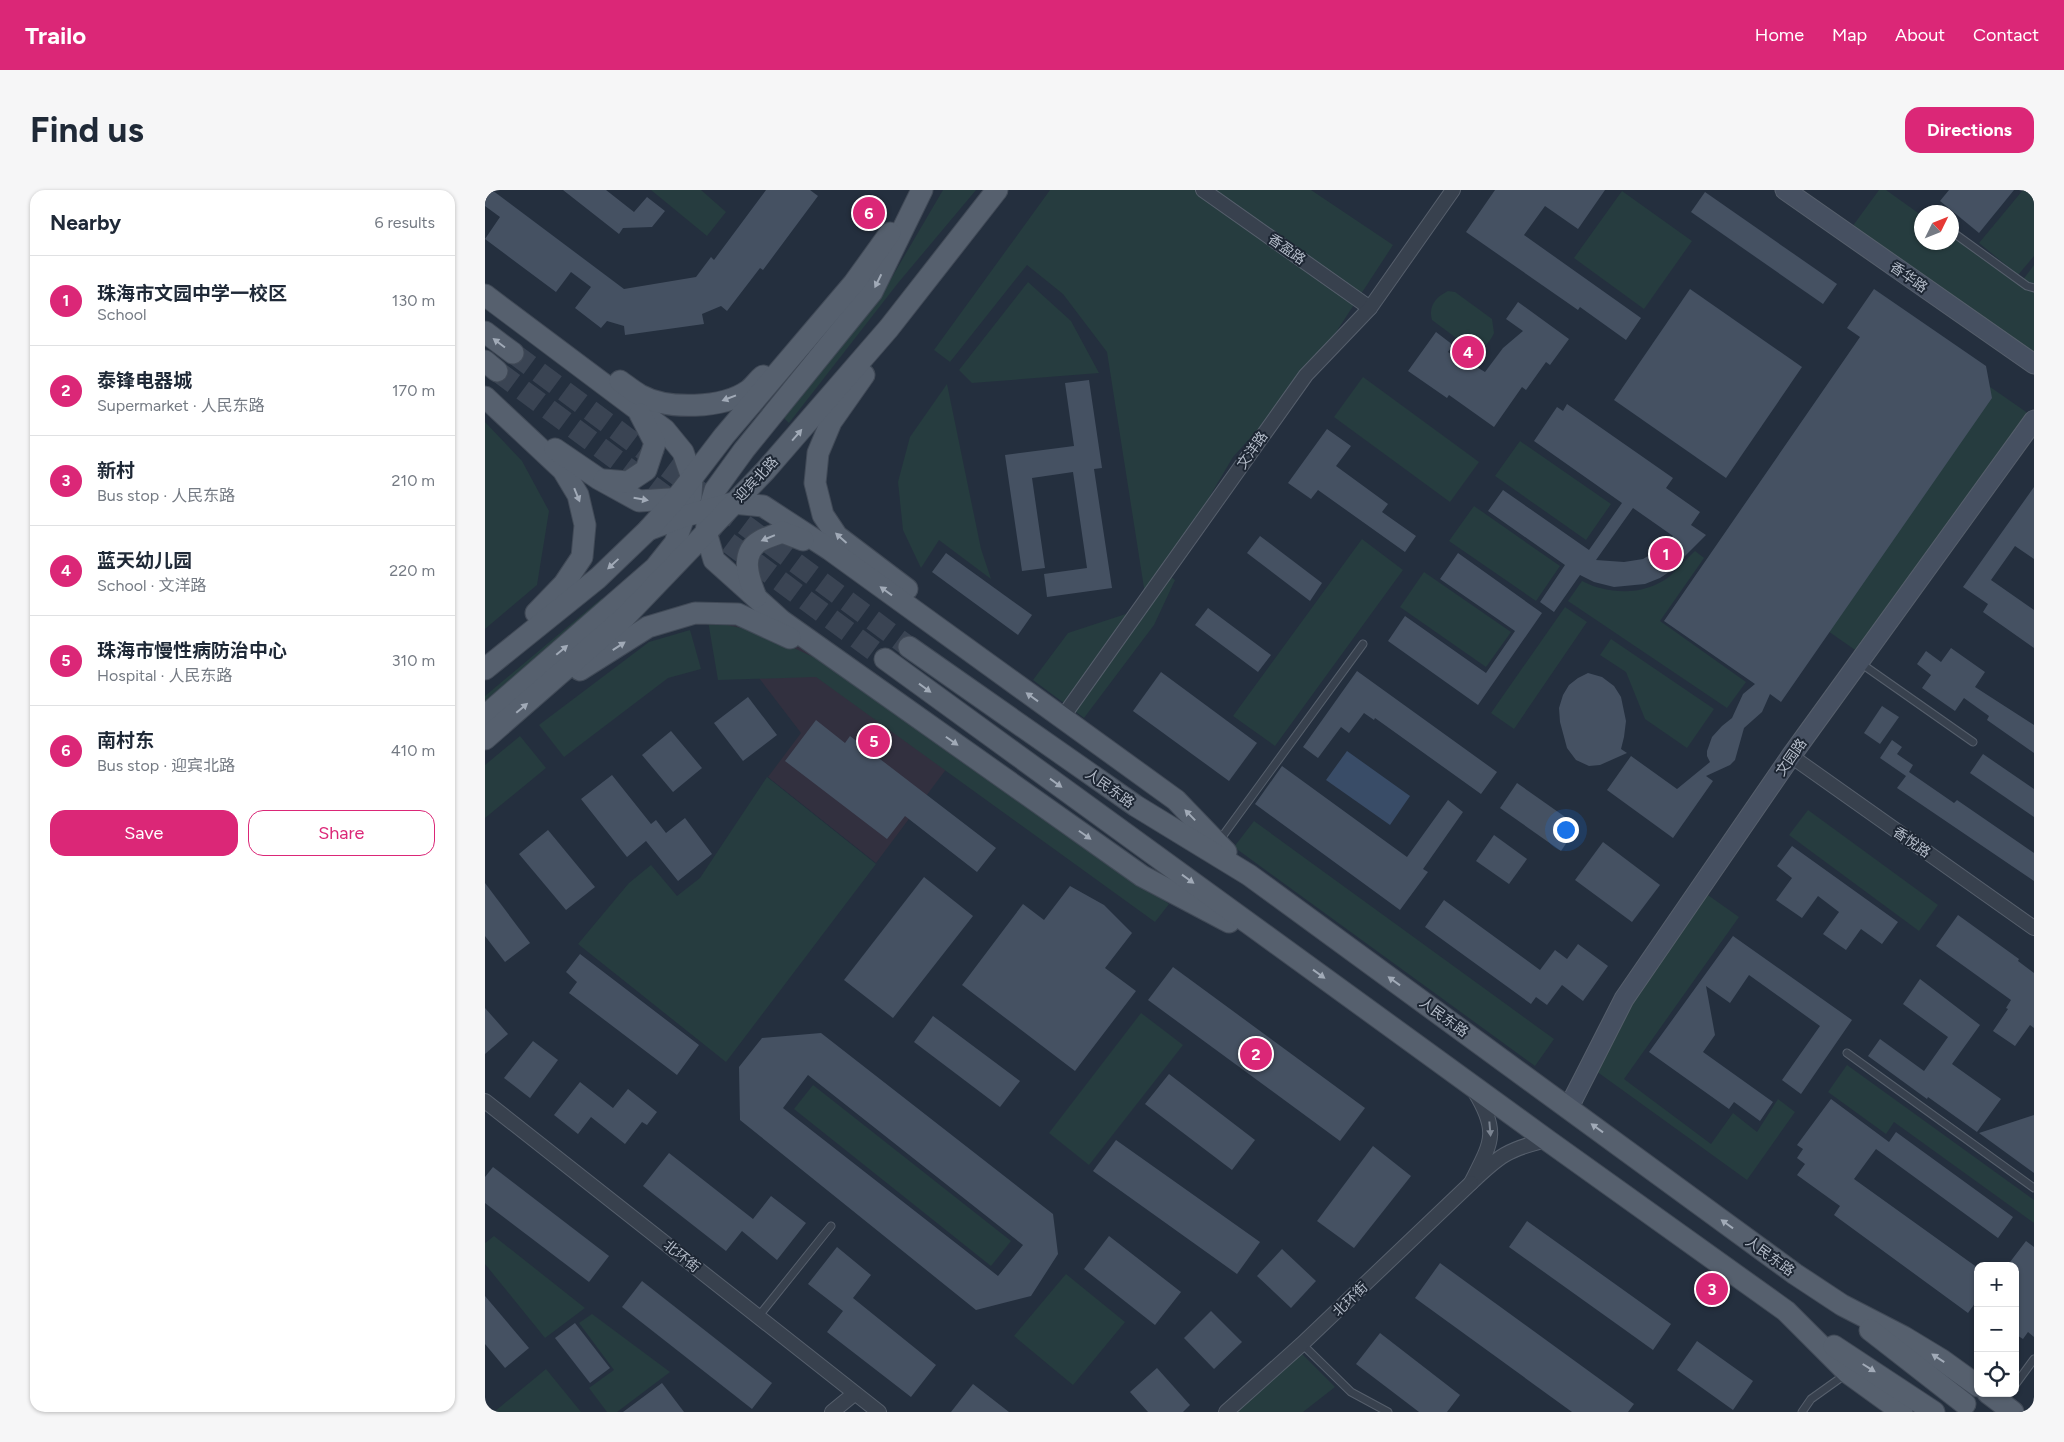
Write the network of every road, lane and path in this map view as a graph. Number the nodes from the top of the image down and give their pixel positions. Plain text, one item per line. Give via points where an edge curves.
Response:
1 (921, 190) edge
2 (997, 190) edge
3 (1203, 190) edge
4 (1453, 190) edge
5 (1785, 190) edge
6 (964, 232) junction
7 (1959, 237) edge
8 (854, 283) junction
9 (2034, 288) edge
10 (485, 289) edge
11 (485, 296) edge
12 (1370, 308) junction
13 (485, 332) edge
14 (513, 353) tunnel mouth
15 (2034, 364) edge
16 (485, 396) edge
17 (638, 411) junction
18 (2034, 420) edge
19 (765, 471) junction
20 (599, 479) junction
21 (715, 490) junction
22 (686, 498) junction
23 (733, 503) junction
24 (709, 510) junction
25 (706, 532) junction
26 (829, 549) junction
27 (757, 599) junction
28 (1363, 644) dead end
29 (909, 647) tunnel mouth
30 (885, 659) tunnel mouth
31 (983, 662) junction
32 (1859, 662) junction
33 (485, 668) edge
34 (857, 674) junction
35 (546, 687) junction
36 (485, 716) edge
37 (1062, 718) junction
38 (485, 739) edge
39 (1973, 742) dead end
40 (1791, 756) junction
41 (1218, 843) junction
42 (1249, 875) junction
43 (2034, 928) edge
44 (1296, 958) junction
45 (1847, 1053) dead end
46 (1471, 1085) junction
47 (485, 1101) edge
48 (1569, 1107) junction
49 (1547, 1140) junction
50 (1471, 1183) junction
51 (2034, 1188) edge
52 (831, 1226) dead end
53 (1820, 1291) junction
54 (1785, 1311) junction
55 (758, 1317) junction
56 (1302, 1344) junction
57 (2034, 1359) edge
58 (1848, 1373) junction
59 (2019, 1379) edge
60 (1974, 1383) edge
61 (854, 1394) junction
62 (1965, 1404) dead end
63 (833, 1412) edge
64 (879, 1412) edge
65 (1226, 1412) edge
66 (1389, 1412) edge
67 (1802, 1412) edge
68 (1902, 1412) edge
69 (1934, 1412) edge

1 - 8 main road
1 -> 21 main road via 872,292
2 - 6 main road, 迎宾北路
3 - 12 street, 香盈路
4 - 12 street, 文洋路
5 - 15 street, 香华路
19 -> 6 main road, 迎宾北路 via 889,328
31 -> 6 main road via 940,613 837,536 823,515 815,483 818,453 831,422
7 - 9 lane
8 -> 10 main road via 748,390 726,400 701,405 672,405 641,396 533,318
8 - 22 main road via 724,436
11 - 17 main road
12 - 37 street, 文洋路 via 1306,375
14 -> 13 main road
16 - 20 main road
16 -> 33 main road via 563,470 578,495 585,525 582,557 564,584
17 - 20 main road via 655,443 646,470 628,482
17 - 22 main road via 665,430 683,452
18 - 32 street, 文园路
19 - 21 main road
19 - 23 main road, 迎宾北路
20 -> 22 main road via 639,501
21 - 22 main road
21 - 24 main road
22 - 24 main road
22 -> 33 main road via 597,578
36 -> 22 main road via 655,568 675,544
23 - 24 main road
23 - 25 main road, 迎宾北路
23 - 26 main road via 763,506
24 - 25 main road
25 - 27 main road via 714,560
25 - 35 main road, 迎宾北路 via 626,616
26 -> 27 main road via 782,532 758,542 749,553 747,573
31 -> 26 main road
27 - 34 main road via 782,621
28 - 41 lane
29 - 42 main road, 人民东路 via 1136,806
30 -> 44 main road, 人民东路
37 -> 31 main road
32 - 39 lane
32 - 40 street, 文园路
35 -> 34 main road via 586,667 648,627 695,613 738,614
34 -> 44 main road via 1142,876
38 -> 35 main road, 迎宾北路
41 -> 37 main road via 1175,800
40 - 43 street, 香悅路
40 - 48 street, 文园路 via 1624,999
41 - 42 main road
48 -> 42 main road, 人民东路
44 -> 46 main road, 人民东路
45 - 51 lane
46 - 49 main road, 人民东路
46 -> 50 street, 北环街 via 1489,1119 1491,1138
47 - 55 street, 北环街
53 -> 48 main road, 人民东路
49 - 50 street, 北环街 via 1503,1155
49 - 54 main road, 人民东路
50 - 56 street, 北环街
52 - 55 lane
60 -> 53 main road, 人民东路 via 1912,1342
53 - 62 main road
54 - 58 main road, 人民东路
54 -> 69 main road
55 - 61 street, 北环街
56 - 65 street, 北环街
56 - 66 lane via 1351,1392
57 - 59 lane
58 - 67 lane via 1811,1399
58 - 68 main road, 人民东路
61 - 63 street
61 - 64 street, 北环街

